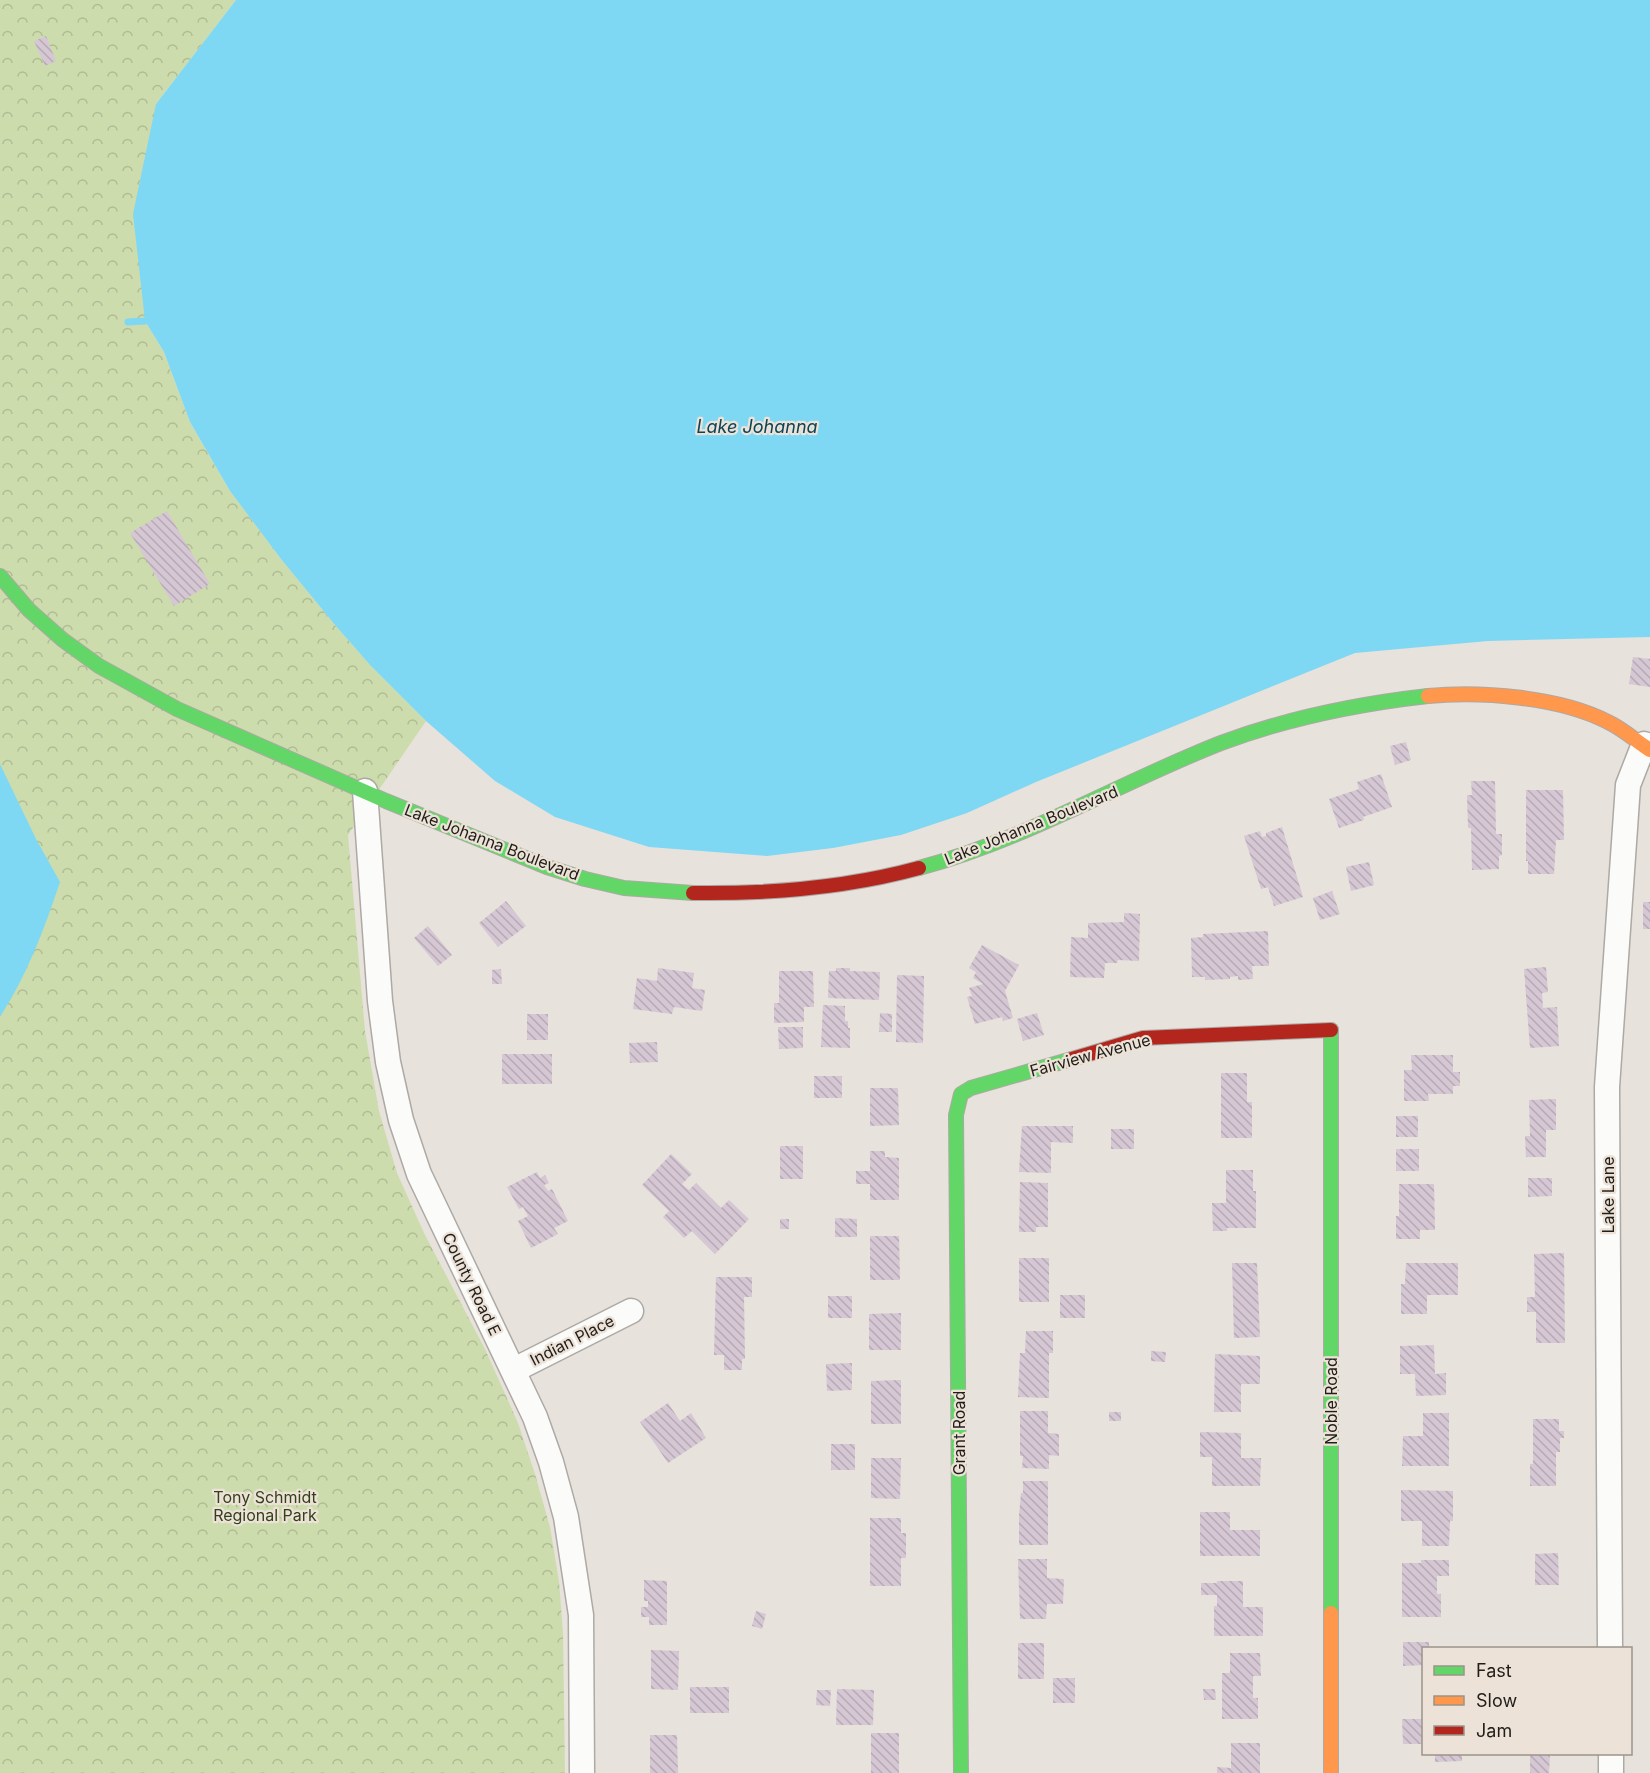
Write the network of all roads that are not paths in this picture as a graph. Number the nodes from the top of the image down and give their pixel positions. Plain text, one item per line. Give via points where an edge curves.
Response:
1 (0, 576) edge
2 (1647, 747) edge
3 (364, 791) junction
4 (1331, 1029) joint
5 (961, 1094) joint
6 (631, 1311) dead end
7 (514, 1370) junction
8 (1610, 1647) edge
9 (1611, 1755) edge
10 (582, 1773) edge
11 (961, 1773) edge
12 (1332, 1773) edge
13 (1611, 1773) edge

1 - 3 street, Lake Johanna Boulevard via 42,624 84,657 158,699
2 - 3 street, Lake Johanna Boulevard via 1576,708 1537,698 1471,694 1346,707 1222,743 983,849 923,868 858,883 732,893 622,887 566,874
2 - 8 street, Lake Lane via 1628,785 1607,1087
3 - 7 street, County Road E via 381,1000 388,1062 401,1120 419,1174
4 - 5 street, Fairview Avenue via 1143,1038
4 - 12 street, Noble Road
5 - 11 street, Grant Road via 956,1115
6 - 7 street, Indian Place
7 - 10 street, County Road E via 551,1462 575,1565 582,1636
9 - 13 street

